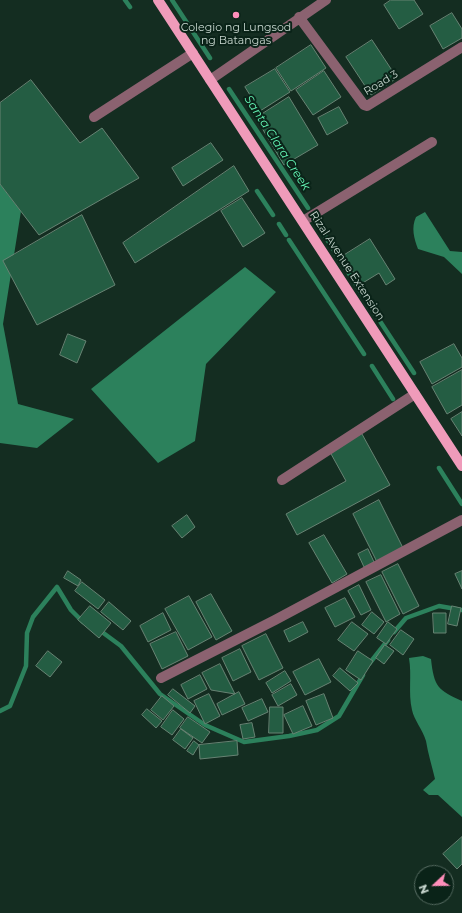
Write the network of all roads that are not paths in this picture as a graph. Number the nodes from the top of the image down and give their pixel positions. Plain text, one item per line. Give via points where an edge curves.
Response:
1 (158, 0) edge
2 (326, 0) edge
3 (299, 18) junction
4 (462, 47) edge
5 (193, 53) junction
6 (210, 80) junction
7 (94, 116) dead end
8 (432, 142) dead end
9 (303, 221) junction
10 (415, 394) junction
11 (462, 466) edge
12 (282, 480) dead end
13 (462, 520) edge
14 (161, 678) dead end

1 - 5 main road, Rizal Avenue Extension
2 - 3 street
3 - 4 street, Road 3 via 367,106
3 - 6 street
5 - 6 main road, Rizal Avenue Extension
5 - 7 street
6 - 9 main road, Rizal Avenue Extension
8 - 9 street
9 - 10 main road, Rizal Avenue Extension
10 - 11 main road, Rizal Avenue Extension
10 - 12 street
13 - 14 street

